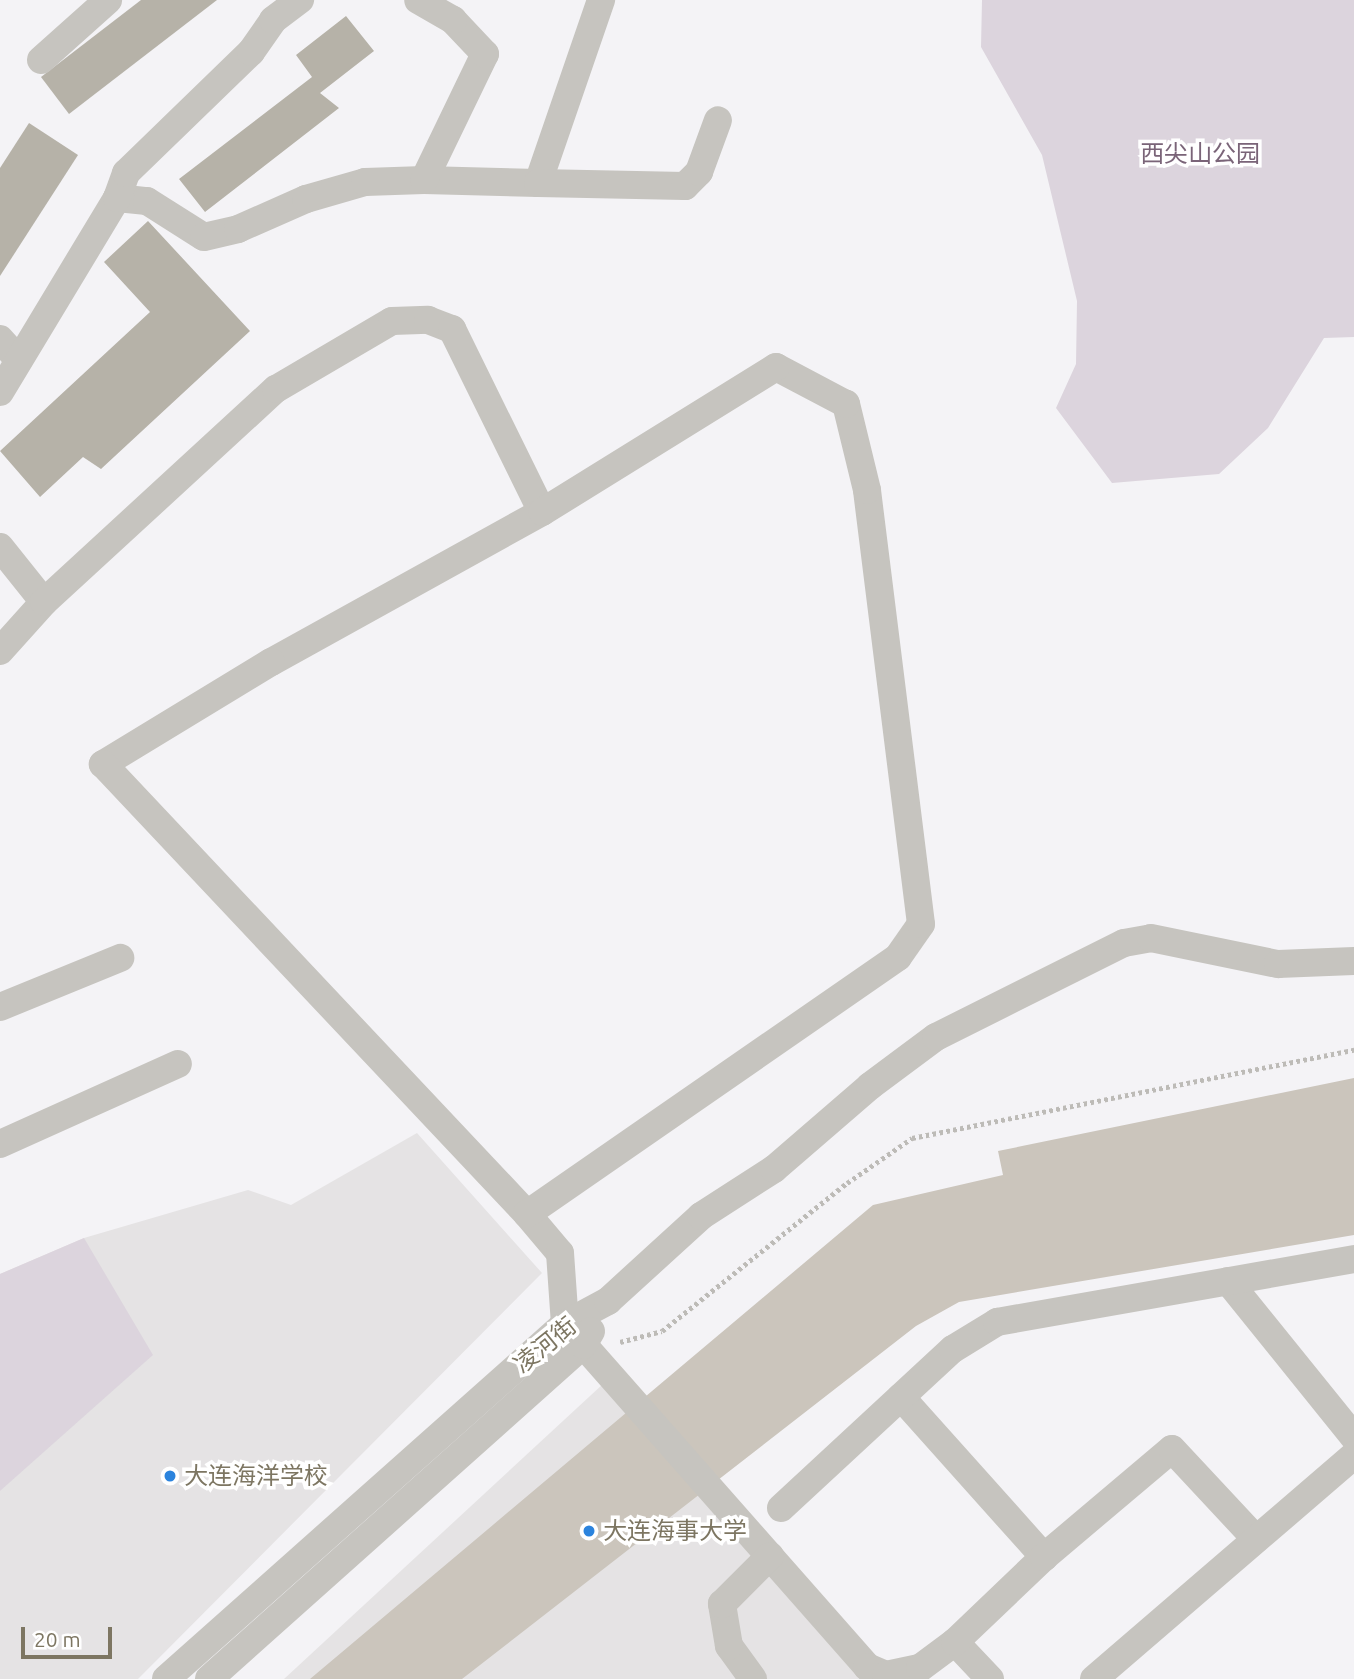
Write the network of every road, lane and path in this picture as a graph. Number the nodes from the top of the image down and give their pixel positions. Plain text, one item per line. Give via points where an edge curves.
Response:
1 (108, 0) edge
2 (300, 0) edge
3 (418, 0) edge
4 (601, 0) edge
5 (41, 60) dead end
6 (718, 120) dead end
7 (424, 180) junction
8 (538, 183) junction
9 (117, 198) junction
10 (0, 339) edge
11 (19, 360) junction
12 (0, 392) edge
13 (542, 512) junction
14 (0, 547) edge
15 (44, 602) junction
16 (0, 651) edge
17 (120, 958) dead end
18 (1354, 961) edge
19 (0, 1007) edge
20 (1354, 1050) edge
21 (178, 1064) dead end
22 (0, 1144) edge
23 (527, 1214) junction
24 (1354, 1259) edge
25 (1228, 1281) junction
26 (574, 1335) junction
27 (612, 1344) dead end
28 (901, 1397) junction
29 (1354, 1437) edge
30 (1354, 1455) edge
31 (780, 1508) dead end
32 (1256, 1539) junction
33 (769, 1556) junction
34 (1044, 1557) junction
35 (955, 1642) junction
36 (166, 1679) edge
37 (209, 1679) edge
38 (753, 1679) edge
39 (990, 1679) edge
40 (1094, 1679) edge

1 - 5 street
2 - 9 street via 272,20 251,52 126,173
3 - 7 street via 453,20 485,54
4 - 8 street
6 - 8 street via 699,172 685,186
7 - 8 street
7 - 9 street via 365,182 306,199 239,229 204,237 147,201
9 - 11 street
10 - 11 street
11 - 12 street
13 - 15 street via 452,329 428,320 392,321 276,389
13 - 23 street via 271,662 103,764
13 - 23 street via 776,367 846,404 867,490 921,924 898,957
14 - 15 street
15 - 16 street
17 - 19 street
18 - 26 street, 凌河街 via 1278,964 1182,941 1151,938 1124,943 936,1037 870,1086 775,1168 701,1216
20 - 27 path via 912,1138 847,1183 662,1331
21 - 22 street
23 - 26 street via 560,1253
24 - 25 street
25 - 28 street via 997,1322 953,1349
25 - 29 street
26 - 33 street
26 - 36 street, 凌河街
26 - 37 street, 凌河街
28 - 31 street
28 - 34 street
30 - 32 street
32 - 34 street via 1172,1449
32 - 40 street
33 - 35 street via 867,1667 886,1675 920,1668
33 - 38 street via 722,1604 729,1646
34 - 35 street
35 - 39 street

